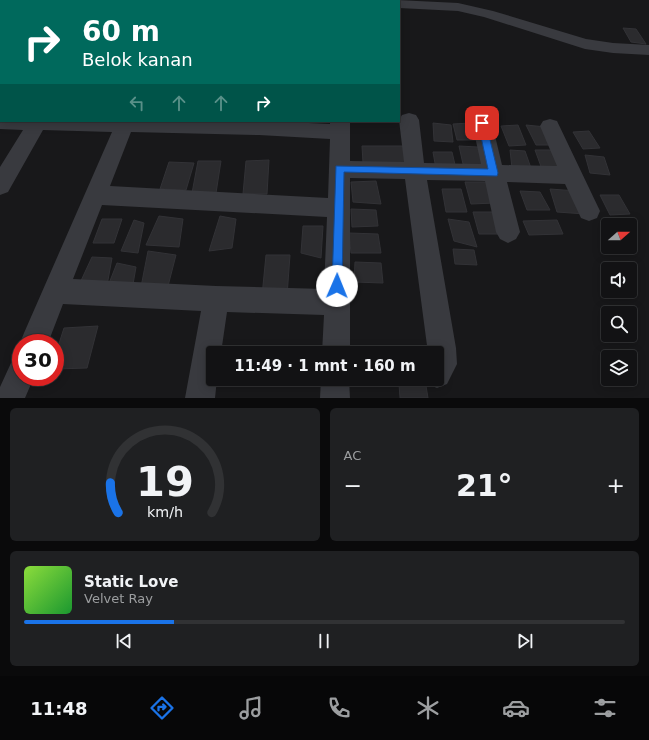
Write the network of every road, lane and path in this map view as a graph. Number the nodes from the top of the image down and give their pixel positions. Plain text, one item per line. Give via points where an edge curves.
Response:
1 (400, 4) edge
2 (649, 50) edge
3 (409, 120) dead end
4 (0, 122) edge
5 (37, 123) junction
6 (125, 123) edge
7 (482, 123) dead end
8 (190, 124) edge
9 (260, 124) edge
10 (340, 126) edge
11 (550, 126) dead end
12 (339, 169) junction
13 (415, 172) junction
14 (494, 173) junction
15 (571, 175) junction
16 (0, 186) edge
17 (96, 195) junction
18 (339, 208) junction
19 (589, 211) dead end
20 (508, 232) dead end
21 (57, 291) junction
22 (216, 299) junction
23 (337, 302) junction
24 (38, 334) edge
25 (336, 346) edge
26 (442, 346) edge
27 (15, 386) edge
28 (335, 386) edge
29 (10, 398) edge
30 (200, 398) edge
31 (335, 398) edge

1 - 2 street via 458,7 585,44
3 - 13 street
4 - 5 street
5 - 6 street
5 - 16 street
6 - 8 street
6 - 17 street
7 - 14 street
8 - 9 street
9 - 10 street
10 - 12 street
11 - 15 street
12 - 13 street
12 - 18 street
13 - 14 street
13 - 26 street
14 - 15 street
14 - 20 street
15 - 19 street
17 - 18 street
17 - 21 street
18 - 23 street
21 - 22 street
21 - 24 street
22 - 23 street
22 - 30 street
23 - 25 street
27 - 29 street
28 - 31 street

